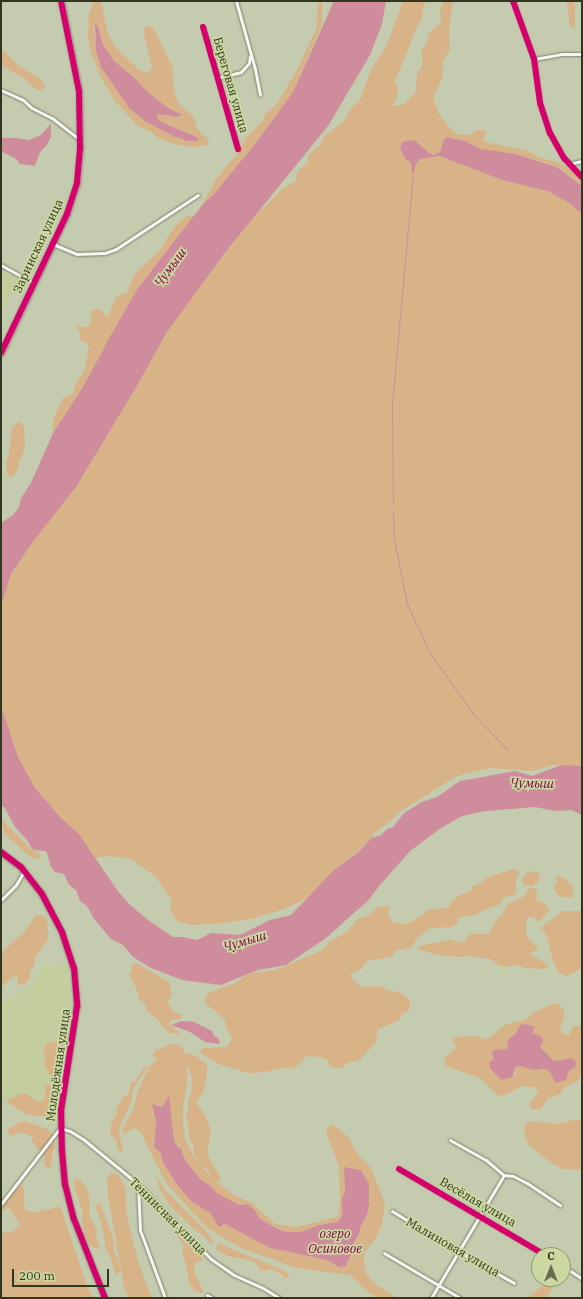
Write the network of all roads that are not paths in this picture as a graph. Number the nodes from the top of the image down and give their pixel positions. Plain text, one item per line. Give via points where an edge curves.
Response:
1 (61, 1) edge
2 (236, 1) edge
3 (513, 1) edge
4 (203, 27) dead end
5 (251, 54) junction
6 (582, 54) edge
7 (534, 59) junction
8 (217, 78) junction
9 (1, 90) edge
10 (260, 95) dead end
11 (80, 140) junction
12 (238, 149) dead end
13 (582, 160) edge
14 (569, 164) junction
15 (582, 177) edge
16 (198, 195) dead end
17 (53, 244) junction
18 (1, 265) edge
19 (33, 283) junction
20 (1, 353) edge
21 (1, 852) edge
22 (24, 871) junction
23 (1, 900) edge
24 (60, 1128) junction
25 (450, 1140) dead end
26 (399, 1169) dead end
27 (504, 1175) junction
28 (138, 1184) junction
29 (1, 1204) edge
30 (560, 1204) dead end
31 (392, 1211) dead end
32 (479, 1216) junction
33 (531, 1247) edge
34 (384, 1252) dead end
35 (459, 1252) junction
36 (571, 1271) edge
37 (582, 1279) edge
38 (514, 1282) dead end
39 (438, 1285) junction
40 (207, 1295) dead end
41 (105, 1298) edge
42 (165, 1298) edge
43 (212, 1298) edge
44 (279, 1298) edge
45 (431, 1298) edge
46 (460, 1298) edge

1 - 11 street, Заринская улица via 79,91
2 - 5 street, Береговая улица
3 - 7 street
4 - 8 street, Береговая улица
5 - 8 street via 249,62 241,72
5 - 10 street, Береговая улица
6 - 7 street via 562,54
7 - 14 street via 540,103 550,133
8 - 12 street, Береговая улица
9 - 11 street via 52,118
11 - 17 street, Заринская улица via 74,193
13 - 14 street
14 - 15 street
16 - 17 street via 116,249 105,253 77,254
17 - 19 street, Заринская улица
18 - 19 street
19 - 20 street, Заринская улица
21 - 22 street, Молодёжная улица
22 - 23 street via 16,885
22 - 24 street, Молодёжная улица via 42,894 62,932 72,957 77,986 76,1012 62,1095
24 - 28 street, Теннисная улица via 83,1138
24 - 29 street, Молодёжная улица
24 - 41 street, Молодёжная улица via 64,1178 72,1213
25 - 27 street via 486,1160
26 - 32 street, Весёлая улица
27 - 30 street via 513,1176 527,1183
27 - 32 street
28 - 42 street via 140,1230
28 - 44 street, Теннисная улица via 211,1259 234,1276
31 - 35 street, Малиновая улица
32 - 33 street, Весёлая улица
32 - 35 street
34 - 39 street
35 - 38 street, Малиновая улица
35 - 39 street
36 - 37 street
39 - 45 street
39 - 46 street
40 - 43 street

